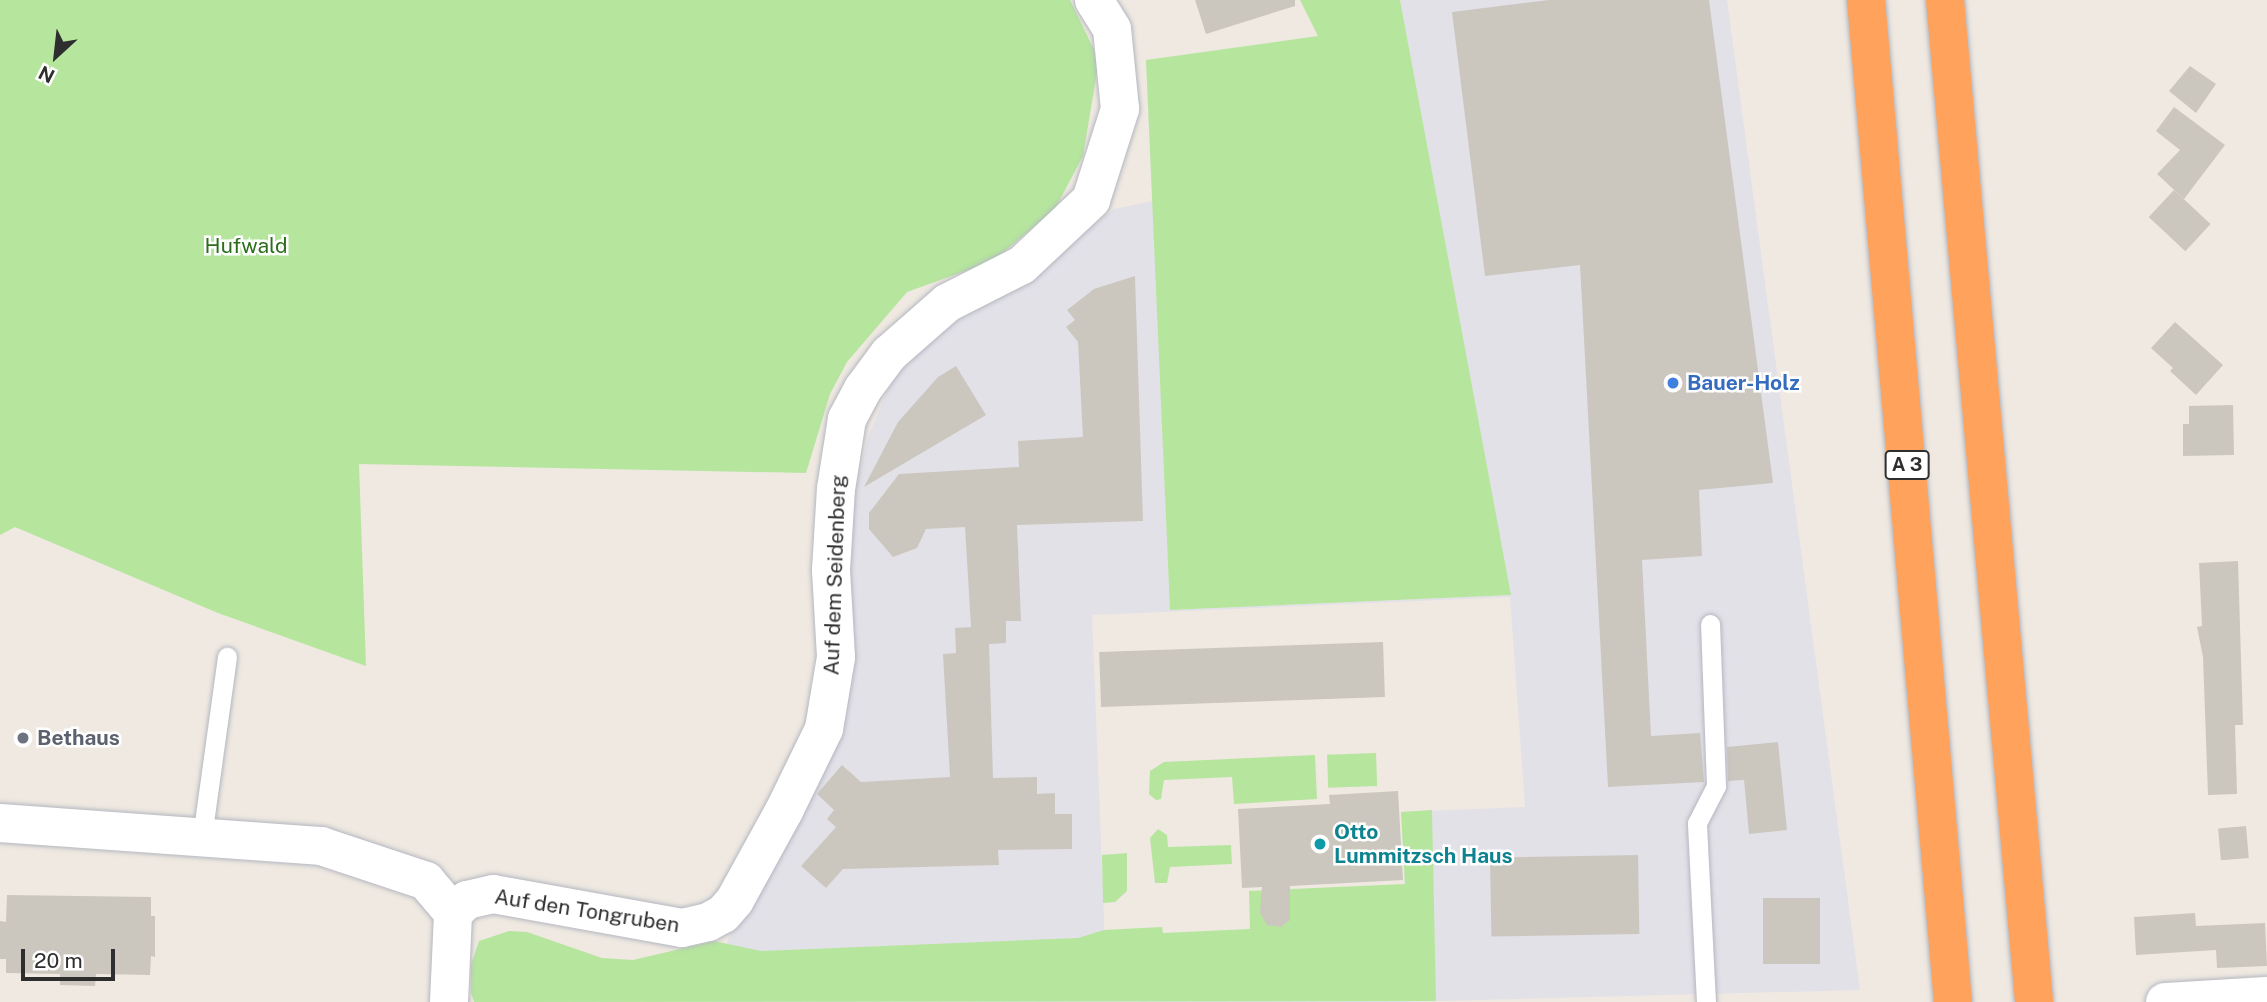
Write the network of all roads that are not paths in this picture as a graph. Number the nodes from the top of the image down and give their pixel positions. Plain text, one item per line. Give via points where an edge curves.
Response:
1 (1094, 0) edge
2 (1866, 0) edge
3 (1945, 0) edge
4 (1710, 624) dead end
5 (228, 657) dead end
6 (824, 729) joint
7 (0, 823) edge
8 (202, 837) junction
9 (453, 913) junction
10 (2267, 996) edge
11 (449, 1002) edge
12 (1706, 1002) edge
13 (1953, 1002) edge
14 (2034, 1002) edge
15 (2165, 1002) edge

1 - 6 street, Auf dem Seidenberg via 1112,29 1120,109 1091,200 1022,265 947,303 890,354 847,419 836,489 831,570 836,657
2 - 13 highway, A 3
3 - 14 highway
4 - 12 lane via 1716,786 1697,823
5 - 8 lane
6 - 9 street, Auf den Tongruben via 734,900 723,914 708,922 681,929 493,894 467,900
7 - 8 street
8 - 9 street via 321,846 426,881
9 - 11 street
10 - 15 street

